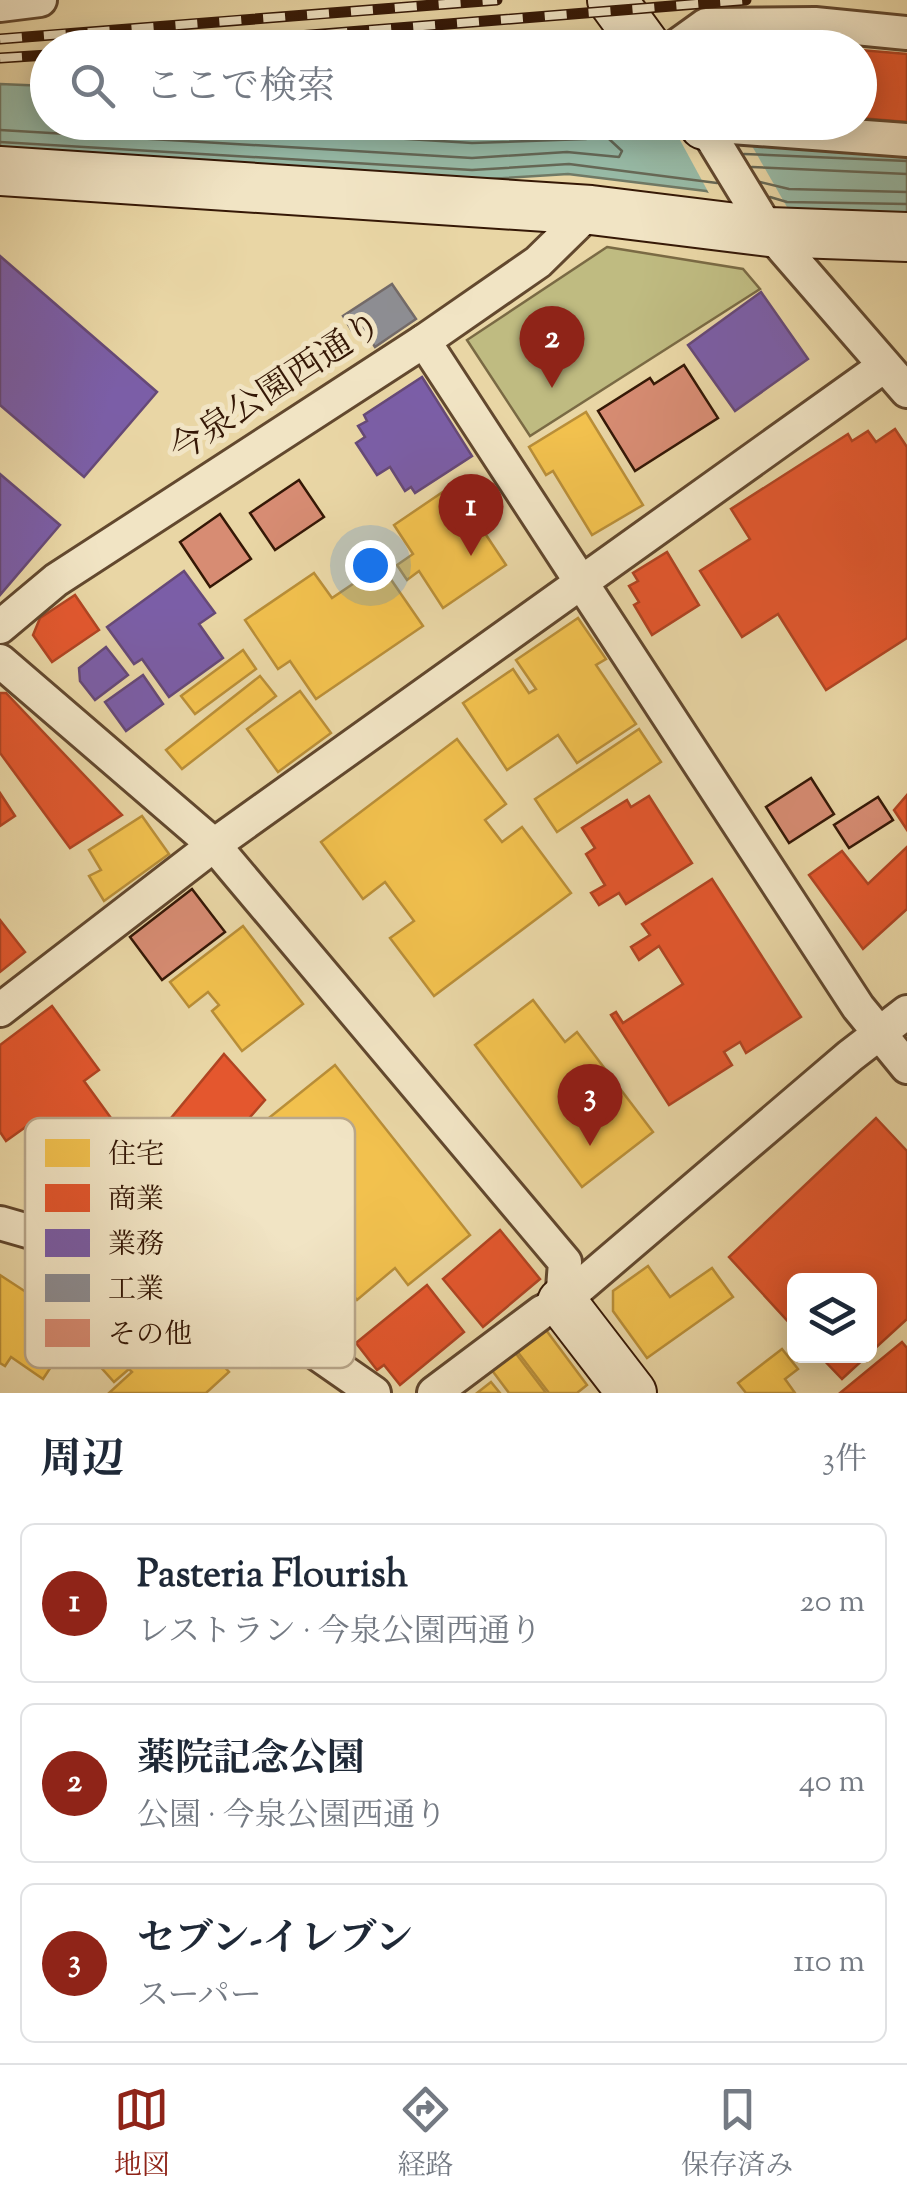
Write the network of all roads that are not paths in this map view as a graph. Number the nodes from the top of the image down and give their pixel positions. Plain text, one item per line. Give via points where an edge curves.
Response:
1 (40, 0) edge
2 (612, 0) edge
3 (0, 4) edge
4 (634, 30) edge
5 (700, 30) edge
6 (877, 30) edge
7 (877, 30) edge
8 (907, 33) edge
9 (877, 138) edge
10 (712, 140) edge
11 (907, 140) edge
12 (0, 171) edge
13 (591, 210) junction
14 (761, 220) junction
15 (907, 236) edge
16 (424, 342) junction
17 (884, 366) junction
18 (907, 391) edge
19 (582, 584) junction
20 (0, 627) edge
21 (0, 661) edge
22 (214, 845) junction
23 (0, 1010) edge
24 (907, 1012) edge
25 (880, 1035) junction
26 (907, 1067) edge
27 (0, 1223) edge
28 (25, 1230) edge
29 (562, 1302) junction
30 (338, 1368) edge
31 (374, 1393) edge
32 (434, 1393) edge
33 (632, 1393) edge

1 - 3 street
2 - 4 street
5 - 7 street via 816,24
6 - 8 street
9 - 11 street
10 - 14 street
12 - 13 street
13 - 14 street
13 - 16 street, 今泉公園西通り via 538,262
14 - 15 street
14 - 17 street
16 - 19 street
16 - 20 street, 今泉公園西通り via 56,580
17 - 18 street
17 - 19 street
19 - 22 street
19 - 25 street
21 - 22 street
22 - 23 street
22 - 29 street via 565,1262
24 - 25 street
25 - 26 street
25 - 29 street
27 - 28 street
29 - 32 street
29 - 33 street
30 - 31 street

